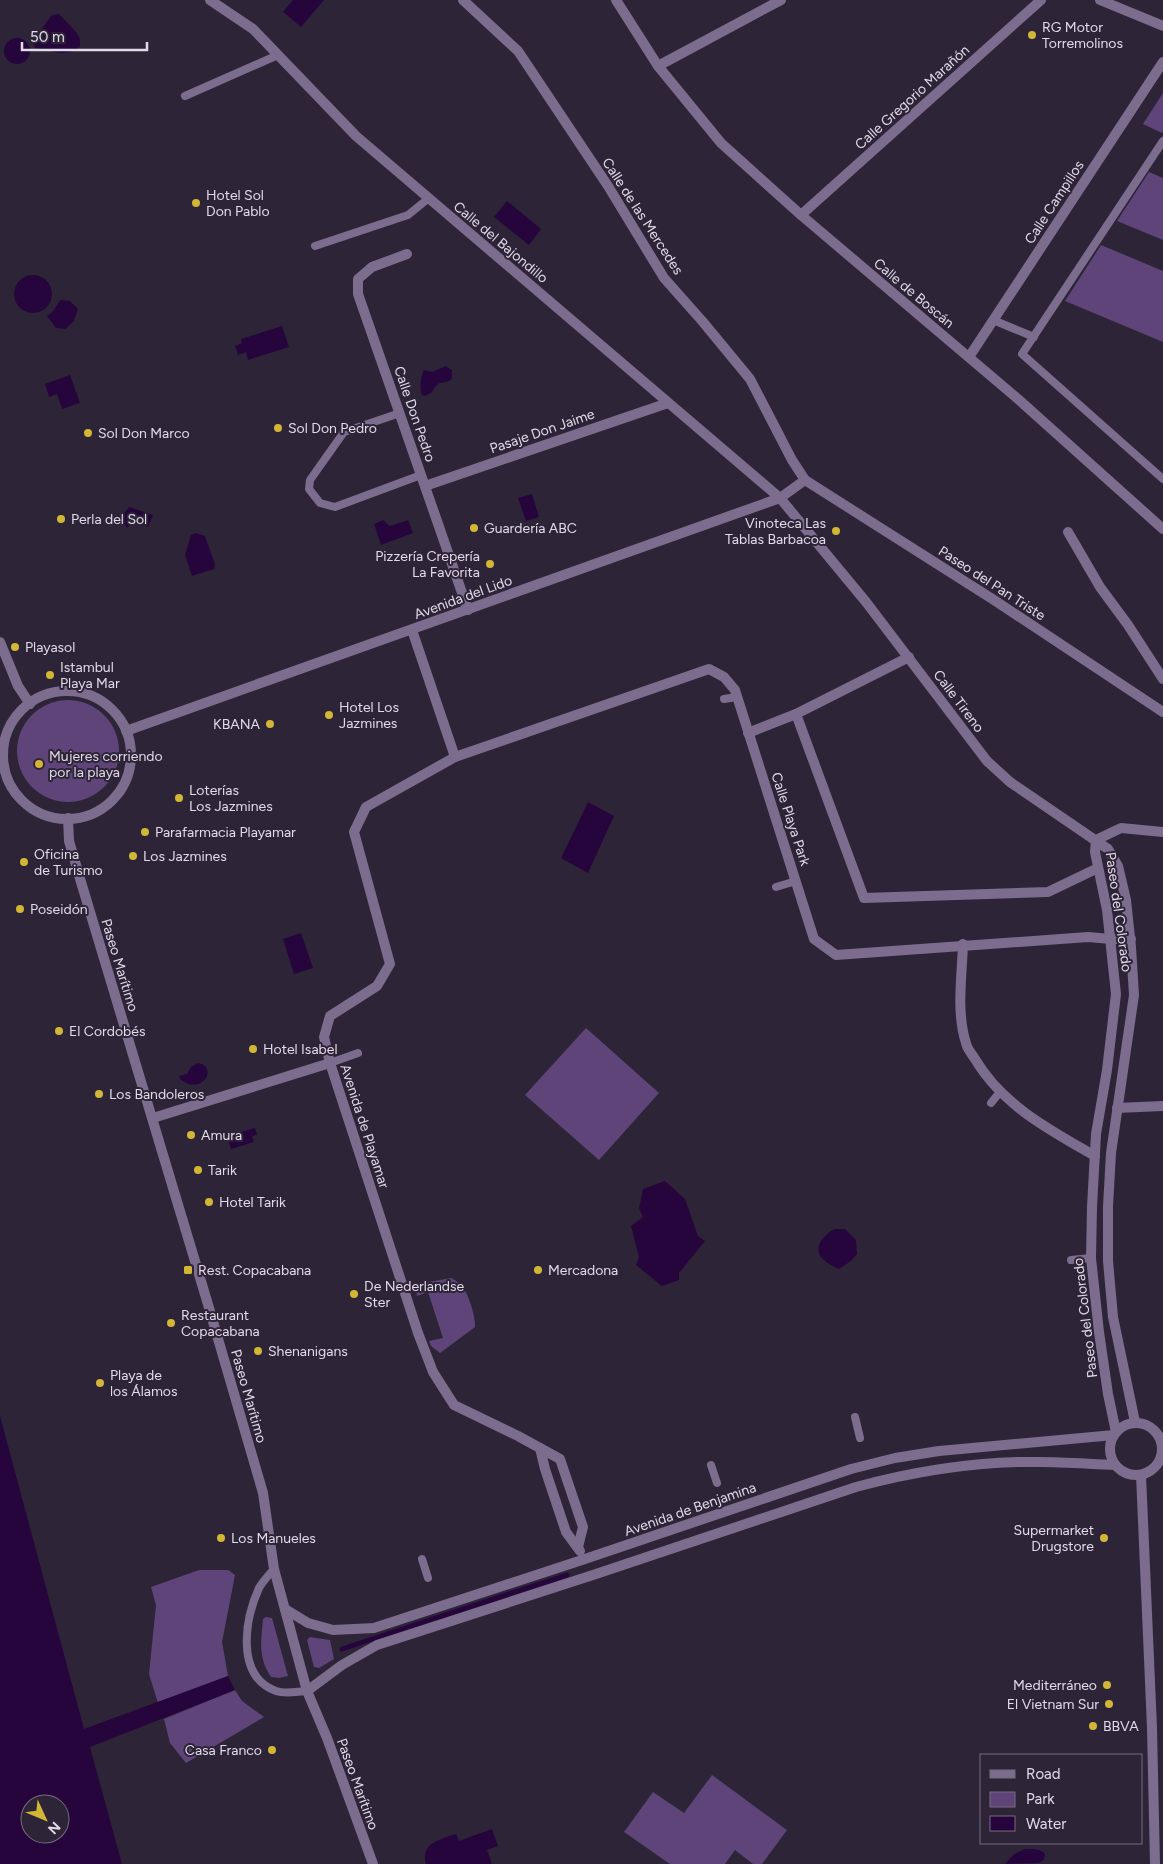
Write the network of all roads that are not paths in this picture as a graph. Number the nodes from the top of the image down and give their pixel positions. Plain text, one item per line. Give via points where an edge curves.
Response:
1 (210, 0) edge
2 (463, 0) edge
3 (616, 0) edge
4 (780, 0) edge
5 (1042, 0) edge
6 (1100, 0) edge
7 (1163, 26) edge
8 (278, 55) junction
9 (1163, 62) edge
10 (658, 66) junction
11 (185, 96) dead end
12 (1163, 141) edge
13 (429, 198) junction
14 (801, 215) junction
15 (315, 246) dead end
16 (407, 254) dead end
17 (993, 320) junction
18 (1034, 337) junction
19 (969, 357) junction
20 (668, 403) junction
21 (400, 413) junction
22 (421, 475) junction
23 (1163, 479) edge
24 (805, 480) junction
25 (425, 486) junction
26 (780, 498) junction
27 (1163, 529) edge
28 (1068, 532) dead end
29 (468, 610) junction
30 (412, 630) junction
31 (0, 642) edge
32 (909, 657) junction
33 (1163, 679) edge
34 (737, 697) junction
35 (724, 699) dead end
36 (30, 704) junction
37 (1163, 712) edge
38 (796, 714) junction
39 (126, 731) junction
40 (748, 734) junction
41 (455, 757) junction
42 (68, 818) junction
43 (1163, 832) edge
44 (1096, 840) junction
45 (1098, 868) junction
46 (796, 880) junction
47 (776, 887) dead end
48 (1110, 939) junction
49 (1130, 939) junction
50 (964, 944) junction
51 (358, 1053) dead end
52 (330, 1063) junction
53 (1000, 1092) junction
54 (991, 1103) dead end
55 (1163, 1106) edge
56 (1118, 1108) junction
57 (153, 1118) junction
58 (1095, 1156) junction
59 (1091, 1258) junction
60 (1071, 1260) dead end
61 (855, 1417) dead end
62 (1135, 1422) junction
63 (1115, 1433) junction
64 (860, 1438) dead end
65 (1162, 1438) edge
66 (540, 1448) junction
67 (1161, 1460) edge
68 (710, 1465) dead end
69 (1115, 1465) junction
70 (1141, 1474) junction
71 (717, 1484) dead end
72 (583, 1527) junction
73 (566, 1532) junction
74 (578, 1547) junction
75 (422, 1559) dead end
76 (582, 1560) junction
77 (274, 1569) junction
78 (428, 1578) dead end
79 (285, 1609) junction
80 (307, 1691) junction
81 (373, 1864) edge
82 (1155, 1864) edge

1 - 8 street, Calle del Bajondillo via 253,29
2 - 24 street, Calle de las Mercedes via 518,51 608,186 664,278 750,379
3 - 10 street, Calle de Boscán
4 - 10 street
5 - 14 street, Calle Gregorio Marañón
6 - 7 street
8 - 11 lane
8 - 13 street, Calle del Bajondillo via 356,136
9 - 17 street, Calle Campillos
10 - 14 street, Calle de Boscán via 721,143
12 - 18 lane
13 - 15 lane via 408,215
13 - 20 street, Calle del Bajondillo
14 - 19 street, Calle de Boscán
16 - 21 street, Calle Don Pedro via 372,267 358,279 358,294
17 - 18 lane
17 - 19 street, Calle Campillos
18 - 23 lane via 1022,354
19 - 27 street, Calle de Boscán
20 - 25 street, Pasaje Don Jaime
20 - 26 street, Calle del Bajondillo
21 - 22 street, Calle Don Pedro
21 - 22 lane via 344,432 310,480 310,489 320,503 335,506
22 - 25 street, Calle Don Pedro
24 - 26 street, Avenida del Lido
24 - 37 street, Paseo del Pan Triste
25 - 29 street, Calle Don Pedro
26 - 29 street, Avenida del Lido
26 - 32 street, Calle Tireno
28 - 33 street via 1100,587
29 - 30 street, Avenida del Lido
30 - 39 street, Avenida del Lido
30 - 41 street
31 - 36 street via 18,686
32 - 38 street
32 - 44 street, Calle Tireno via 987,761 1010,782
34 - 35 lane
34 - 40 street, Calle Playa Park
34 - 41 street, Calle Playa Park via 724,677 709,669
36 - 39 street via 62,692 85,694 105,704
36 - 42 street via 16,717 7,734 3,752 5,771 18,796 32,808 50,816
38 - 40 street
38 - 45 street via 864,898 1048,892
39 - 42 street via 130,759 120,790 95,812
40 - 46 street, Calle Playa Park
41 - 52 street, Avenida de Playamar via 366,807 354,832 390,964 378,986 330,1016 324,1037
42 - 57 street, Paseo Marítimo via 69,841 80,882
43 - 44 street via 1120,828
44 - 45 street, Paseo del Colorado
44 - 49 street, Paseo del Colorado via 1108,849 1118,866
45 - 48 street, Paseo del Colorado
46 - 47 lane
46 - 50 street, Calle Playa Park via 814,939 836,955
48 - 49 street, Calle Playa Park
48 - 50 street, Calle Playa Park via 1088,937
48 - 58 street, Paseo del Colorado via 1116,994
49 - 56 street, Paseo del Colorado via 1134,995
50 - 53 street via 960,1009 966,1044 982,1071
51 - 52 lane
52 - 57 street
52 - 66 street, Avenida de Playamar via 433,1372 454,1405
53 - 54 lane
53 - 58 street via 1030,1117
55 - 56 street
56 - 62 street, Paseo del Colorado via 1111,1153 1108,1261 1114,1317
57 - 77 street, Paseo Marítimo via 263,1493
58 - 59 street, Paseo del Colorado
59 - 60 lane
59 - 63 street, Paseo del Colorado
61 - 64 lane
62 - 63 street via 1122,1426
62 - 65 street via 1149,1425
63 - 69 street via 1110,1442
63 - 76 street, Avenida de Benjamina via 939,1451 886,1460
65 - 67 street
66 - 72 street, Avenida de Playamar via 560,1459
66 - 73 street
67 - 70 street via 1153,1469
68 - 71 lane
69 - 70 street via 1126,1473
69 - 80 street via 1037,1462 958,1466 897,1476 856,1487 377,1645 342,1665
70 - 82 street
72 - 73 lane
72 - 74 street
73 - 74 street
74 - 76 street
75 - 78 lane
76 - 79 street, Avenida de Benjamina via 374,1628 333,1630 308,1623
77 - 79 street, Paseo Marítimo
77 - 80 lane via 260,1587 252,1612 246,1647 249,1663 256,1676 278,1692
79 - 80 street, Paseo Marítimo
80 - 81 street, Paseo Marítimo

